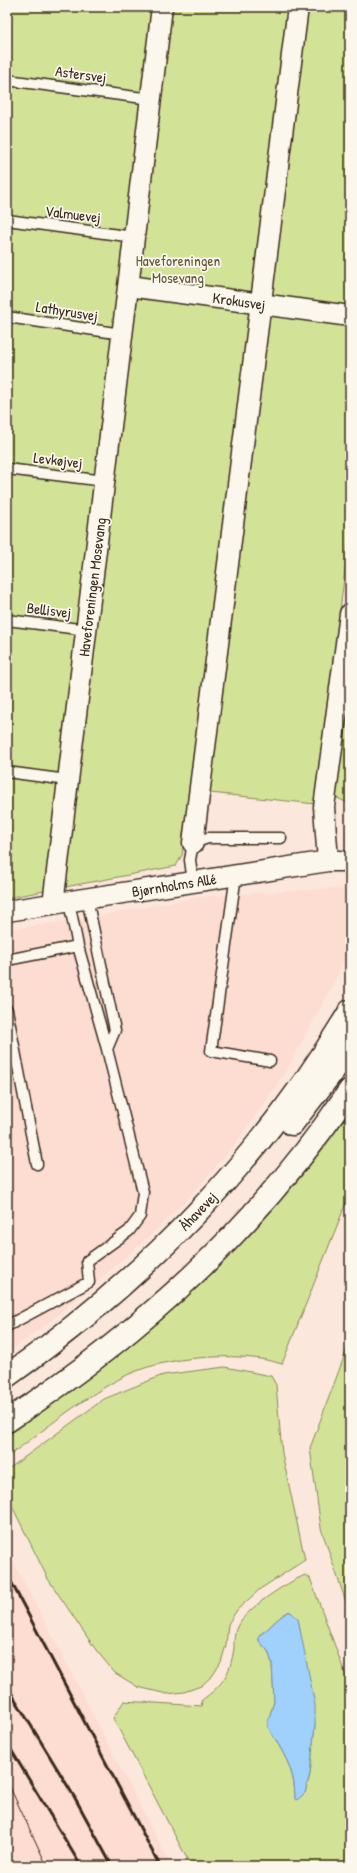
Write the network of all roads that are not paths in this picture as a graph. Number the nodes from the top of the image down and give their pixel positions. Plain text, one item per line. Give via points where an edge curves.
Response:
1 (162, 7) edge
2 (298, 7) edge
3 (7, 80) edge
4 (151, 99) junction
5 (7, 220) edge
6 (134, 237) junction
7 (128, 286) junction
8 (261, 305) junction
9 (350, 316) edge
10 (7, 317) edge
11 (122, 334) junction
12 (7, 469) edge
13 (105, 481) junction
14 (350, 614) edge
15 (7, 620) edge
16 (87, 630) junction
17 (7, 772) edge
18 (68, 780) junction
19 (281, 838) dead end
20 (193, 843) junction
21 (236, 875) junction
22 (193, 882) junction
23 (70, 901) junction
24 (7, 911) edge
25 (78, 946) junction
26 (7, 960) edge
27 (7, 1010) edge
28 (350, 1012) edge
29 (106, 1049) junction
30 (350, 1049) edge
31 (270, 1061) dead end
32 (350, 1090) edge
33 (37, 1164) dead end
34 (156, 1253) junction
35 (7, 1326) edge
36 (7, 1376) edge
37 (7, 1421) edge

1 - 4 street, Haveforeningen Mosevang
2 - 8 street
3 - 4 lane, Astersvej
4 - 6 street, Haveforeningen Mosevang
5 - 6 lane, Valmuevej
6 - 7 street, Haveforeningen Mosevang
7 - 8 street, Krokusvej
7 - 11 street, Haveforeningen Mosevang
8 - 9 street, Krokusvej
8 - 20 street
10 - 11 lane, Lathyrusvej
11 - 13 street, Haveforeningen Mosevang
12 - 13 lane, Levkøjvej
13 - 16 street, Haveforeningen Mosevang
14 - 21 street, Bjørnholms Allé via 324,807 335,861
15 - 16 lane, Bellisvej
16 - 18 street, Haveforeningen Mosevang
17 - 18 lane
18 - 23 street, Haveforeningen Mosevang
19 - 20 lane via 208,838
20 - 22 lane via 190,860
21 - 22 street, Bjørnholms Allé
21 - 31 lane via 211,1051
22 - 23 street, Bjørnholms Allé
23 - 24 street, Bjørnholms Allé
23 - 25 lane
23 - 29 lane via 115,1030
25 - 26 lane
25 - 29 lane
27 - 33 lane
28 - 34 main road, Åhavevej via 305,1082 244,1161
29 - 35 lane via 143,1192 140,1216 129,1231 87,1261 89,1282
30 - 34 main road via 280,1137 250,1168
32 - 37 main road via 274,1191 184,1285 81,1369
34 - 36 main road, Åhavevej via 59,1338

